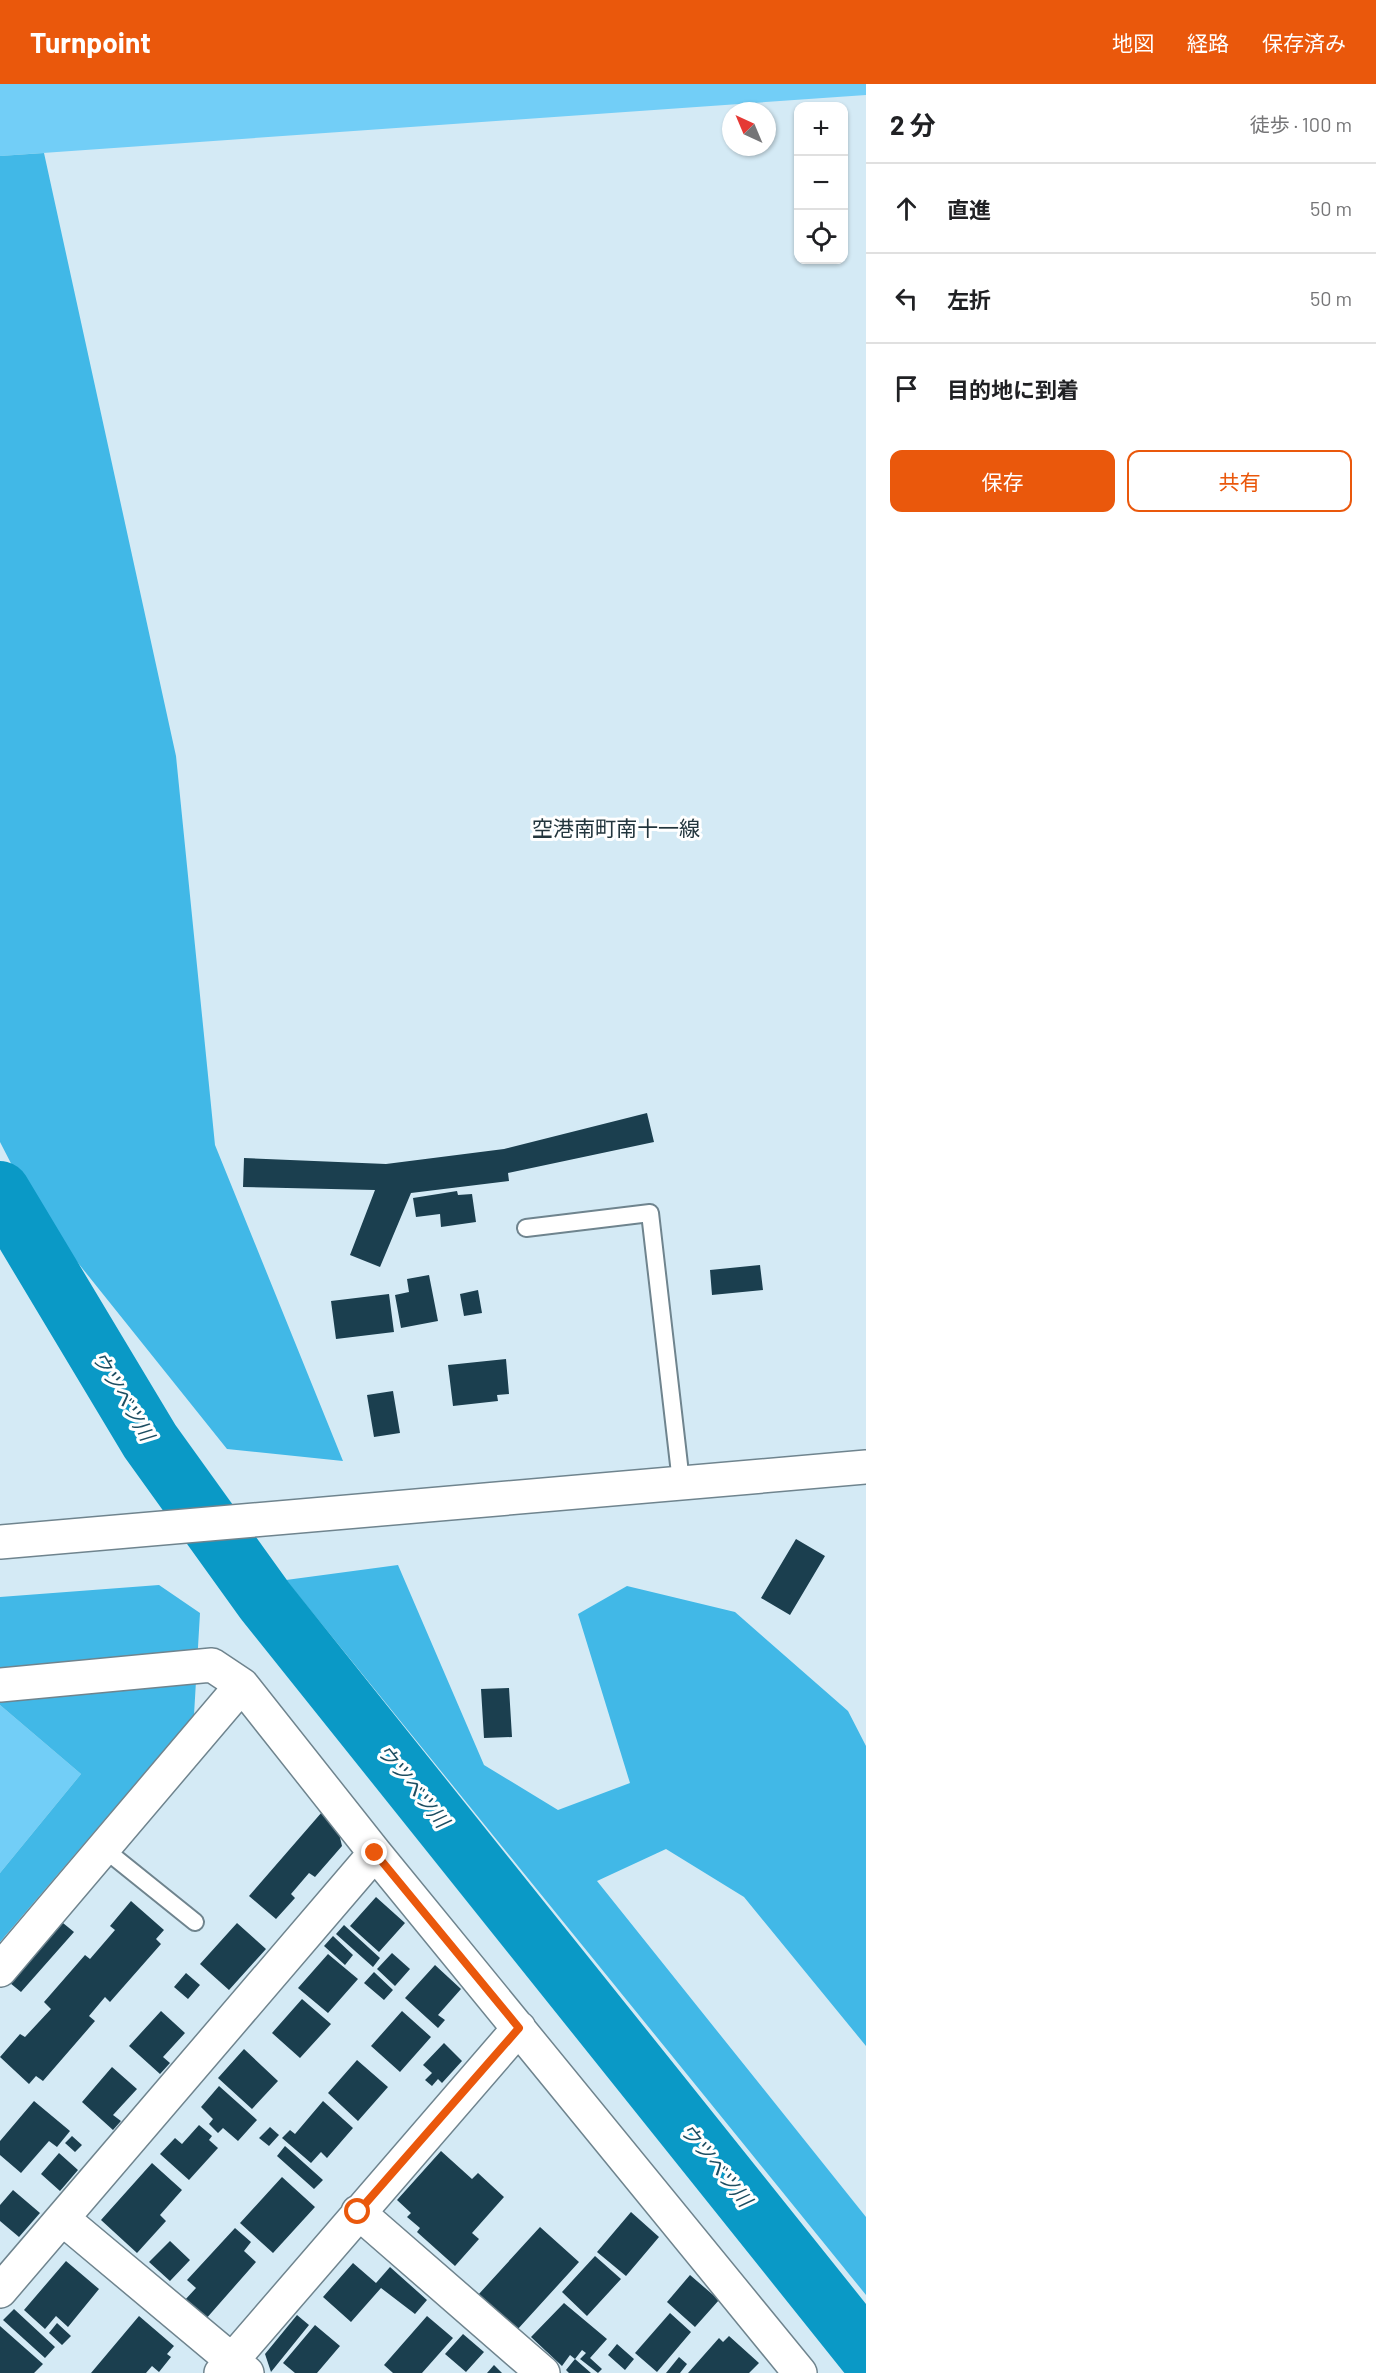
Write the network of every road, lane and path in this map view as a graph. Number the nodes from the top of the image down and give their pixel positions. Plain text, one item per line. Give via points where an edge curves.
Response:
1 (526, 1228) dead end
2 (866, 1467) edge
3 (681, 1482) junction
4 (0, 1542) edge
5 (0, 1685) edge
6 (242, 1685) junction
7 (103, 1848) junction
8 (375, 1853) junction
9 (195, 1922) dead end
10 (0, 1970) edge
11 (519, 2028) junction
12 (358, 2212) junction
13 (63, 2219) junction
14 (0, 2291) edge
15 (233, 2369) edge
16 (543, 2373) edge
17 (800, 2373) edge

1 - 3 lane via 651,1213
2 - 3 street
3 - 4 street
5 - 6 street via 212,1665
6 - 7 street
6 - 8 street
7 - 9 lane
7 - 10 street
8 - 11 street
8 - 13 street
11 - 12 street
11 - 17 street
12 - 15 street
12 - 16 street
13 - 14 street
13 - 15 street

